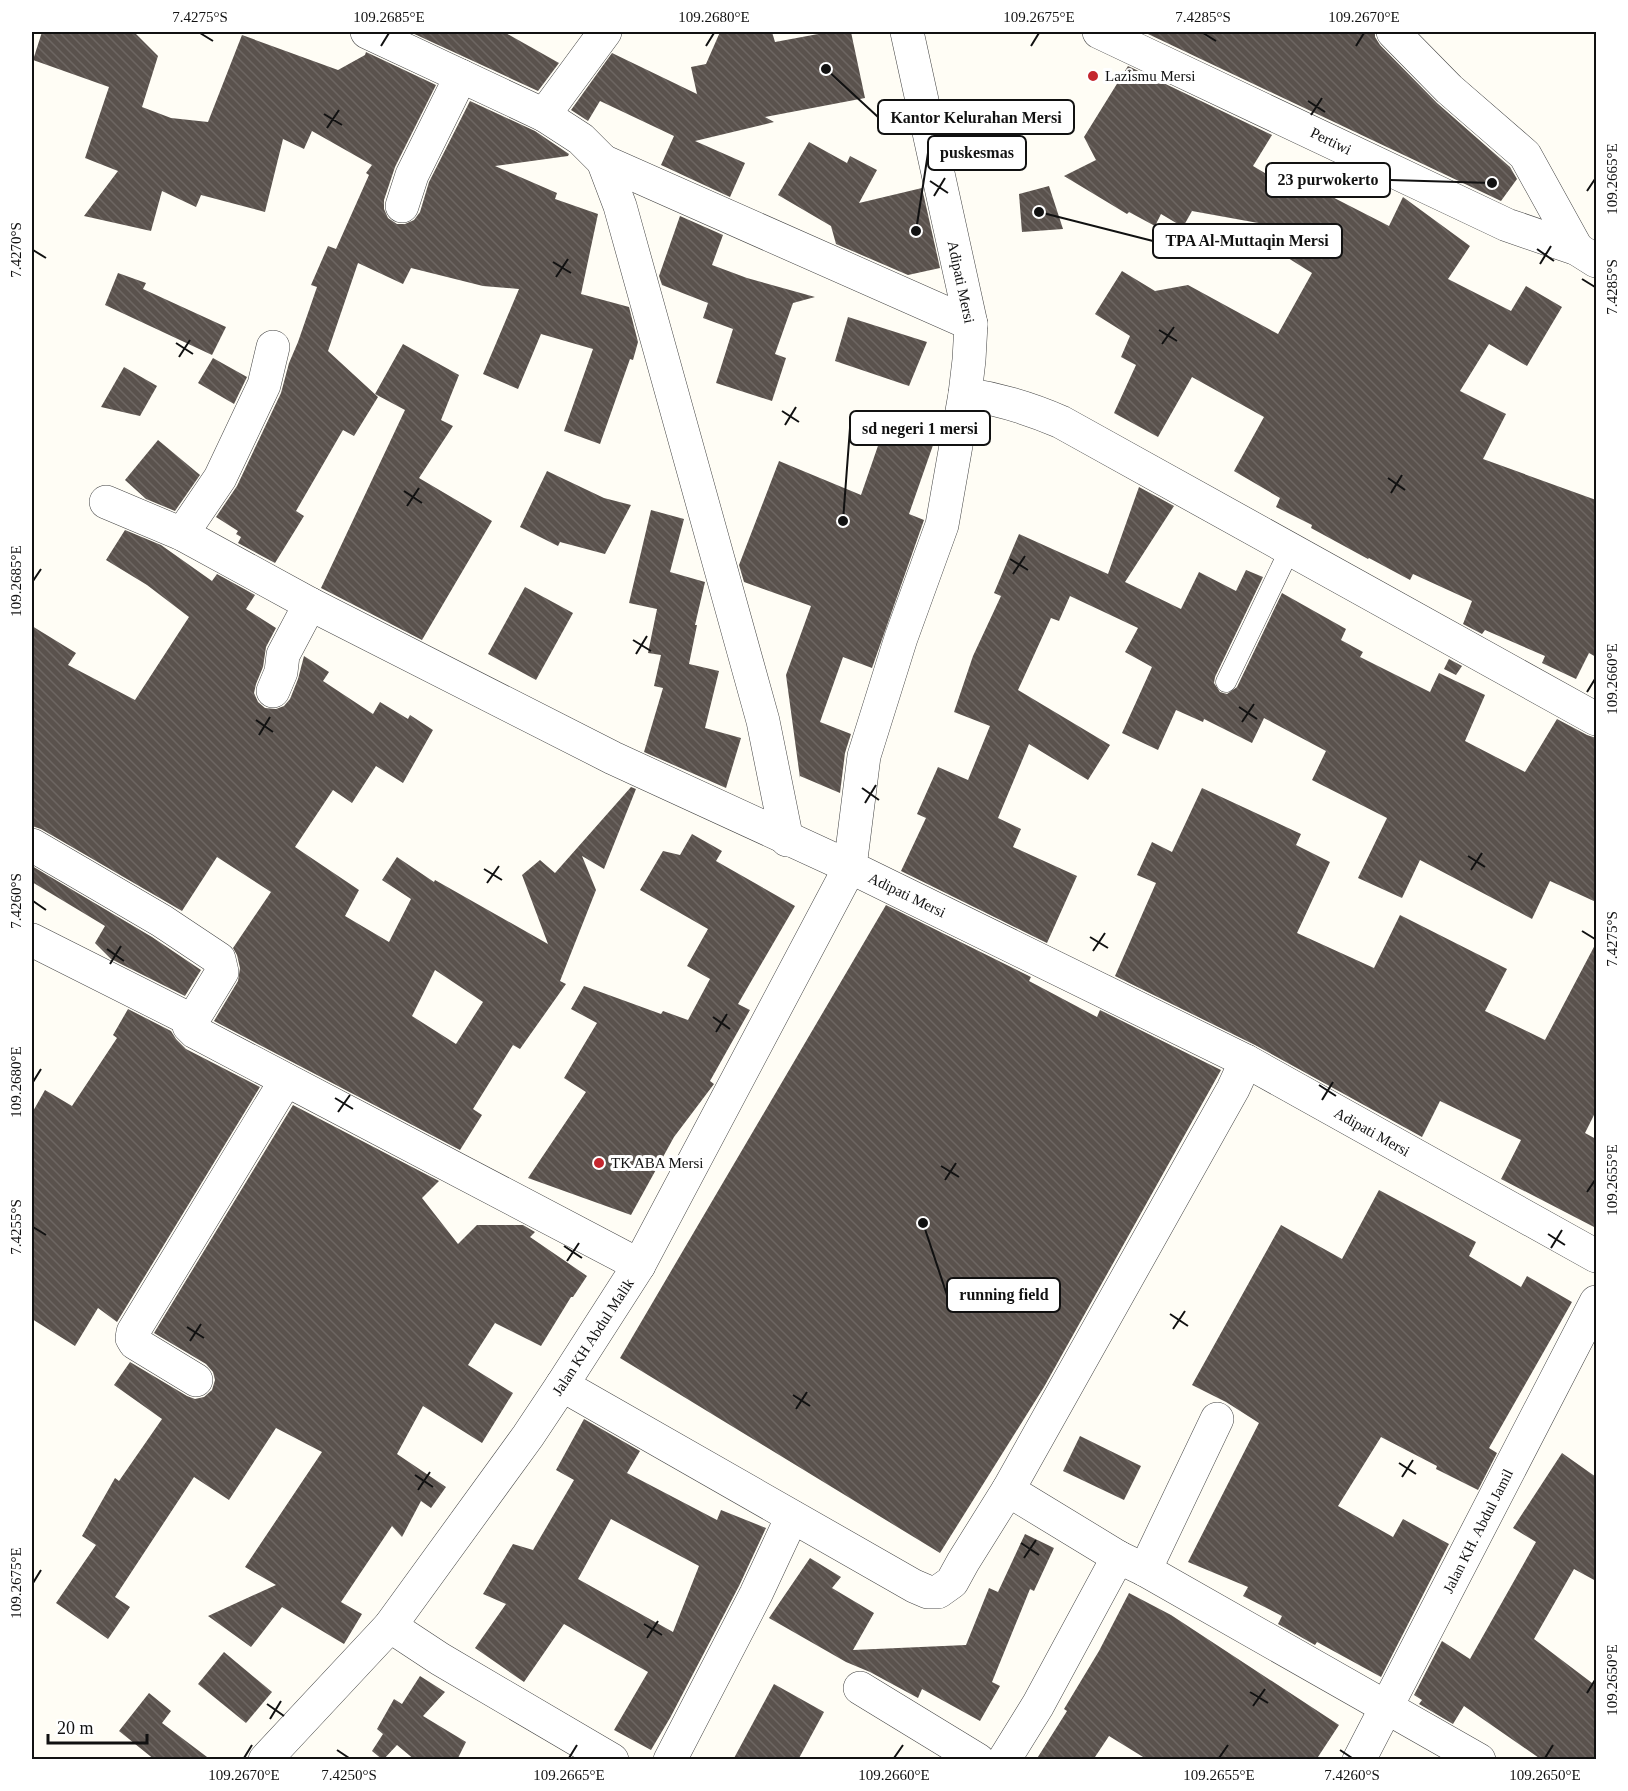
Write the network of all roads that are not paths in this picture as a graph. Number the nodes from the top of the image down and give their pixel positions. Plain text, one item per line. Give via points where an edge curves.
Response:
1 (367, 32) edge
2 (605, 32) edge
3 (907, 32) edge
4 (1099, 32) edge
5 (1393, 32) edge
6 (461, 76) junction
7 (544, 115) junction
8 (603, 161) junction
9 (402, 206) dead end
10 (1587, 255) edge
11 (971, 324) junction
12 (273, 348) dead end
13 (977, 396) junction
14 (106, 501) dead end
15 (182, 534) junction
16 (1290, 549) junction
17 (310, 604) junction
18 (1226, 682) dead end
19 (273, 691) dead end
20 (1596, 719) edge
21 (787, 840) junction
22 (32, 845) edge
23 (859, 871) junction
24 (32, 940) edge
25 (191, 1020) junction
26 (1246, 1061) junction
27 (286, 1080) junction
28 (1596, 1256) edge
29 (639, 1265) junction
30 (1596, 1302) edge
31 (196, 1380) dead end
32 (580, 1396) junction
33 (1217, 1419) dead end
34 (1008, 1490) junction
35 (792, 1517) junction
36 (1131, 1563) junction
37 (397, 1630) junction
38 (860, 1688) dead end
39 (1386, 1707) junction
40 (266, 1760) edge
41 (612, 1760) edge
42 (670, 1760) edge
43 (978, 1760) edge
44 (1004, 1760) edge
45 (1359, 1760) edge
46 (1479, 1760) edge

1 - 6 street
2 - 7 street
3 - 11 street, Adipati Mersi
4 - 10 street, Pertiwi via 1507,225
5 - 10 street via 1449,89 1524,155
6 - 7 street
6 - 9 street via 412,176
7 - 8 street via 581,139
8 - 11 street
8 - 21 street via 620,206 764,721
11 - 13 street, Adipati Mersi via 969,360
12 - 15 street via 264,385 220,478
13 - 16 street via 1024,406 1061,422
13 - 23 street, Adipati Mersi via 942,525 864,756
14 - 15 street
15 - 17 street
16 - 18 lane
16 - 20 street
17 - 19 street via 283,655 279,681
17 - 21 street via 613,758
21 - 23 street
22 - 25 street via 219,959 222,972
23 - 26 street, Adipati Mersi
23 - 29 street, Jalan KH Abdul Malik
24 - 25 street
25 - 27 street via 189,1026 195,1032
26 - 28 street, Adipati Mersi
26 - 34 street
27 - 29 street
27 - 31 street via 133,1332 135,1343
29 - 32 street, Jalan KH Abdul Malik
30 - 39 street, Jalan KH. Abdul Jamil
32 - 35 street
32 - 37 street, Jalan KH Abdul Malik via 528,1436
33 - 36 street
34 - 35 street via 952,1582 938,1592 914,1586
34 - 36 street
35 - 42 street
36 - 39 street
36 - 44 street
37 - 40 street, Jalan KH Abdul Malik
37 - 41 street
38 - 43 street
39 - 45 street, Jalan KH. Abdul Jamil
39 - 46 street

